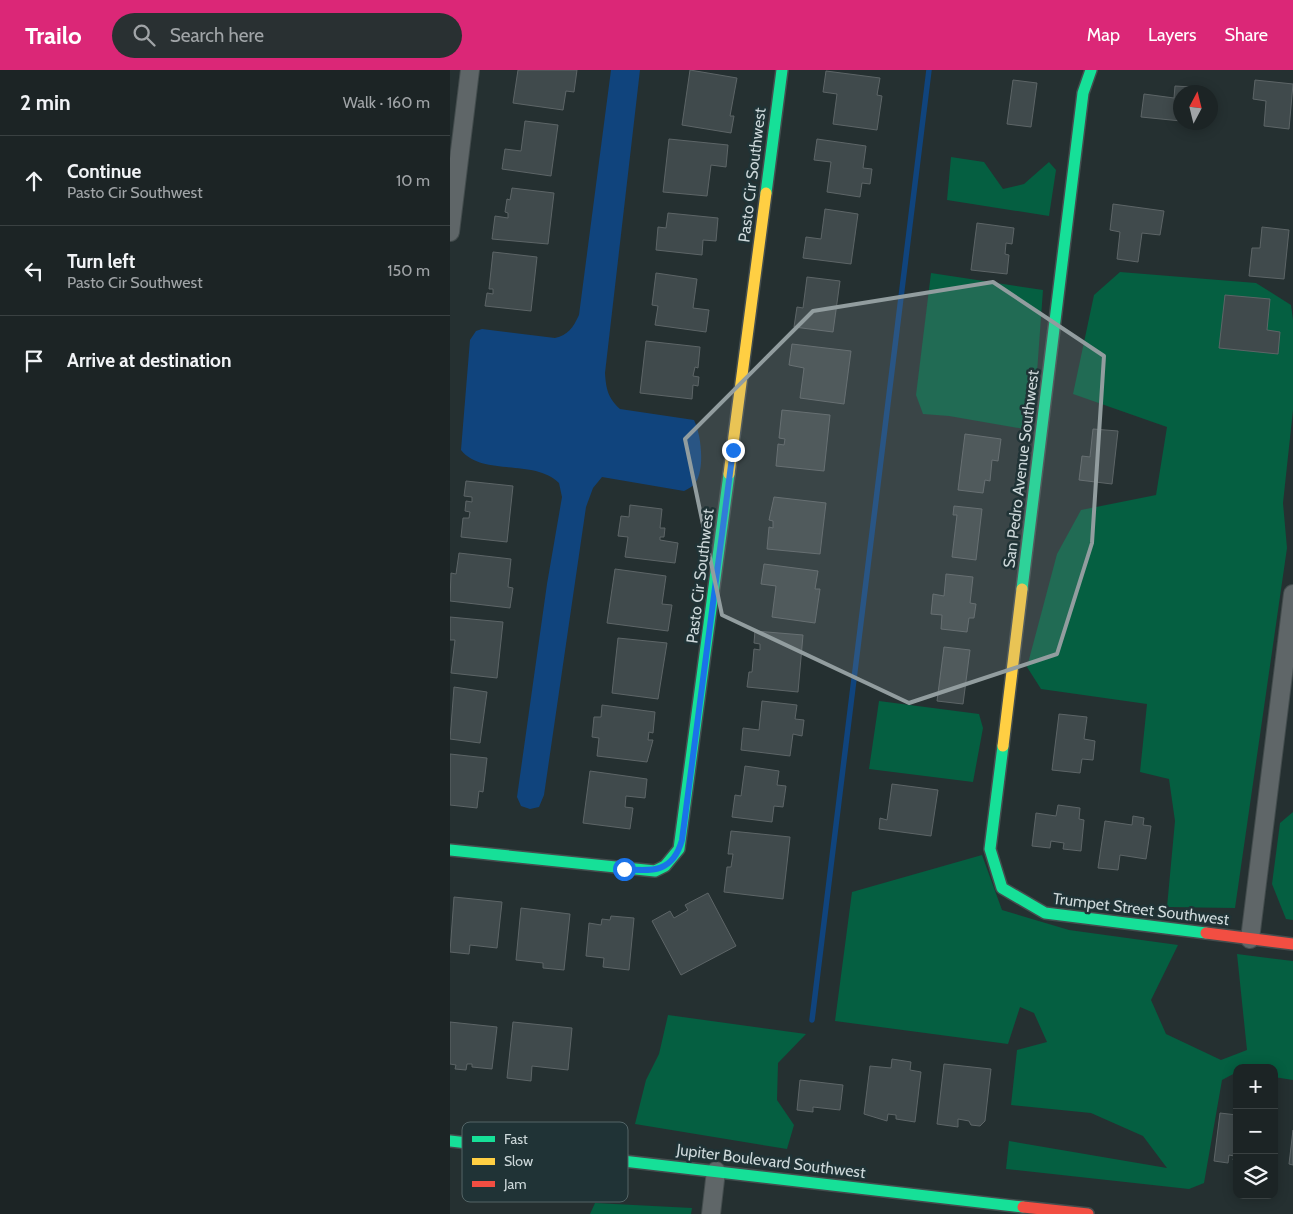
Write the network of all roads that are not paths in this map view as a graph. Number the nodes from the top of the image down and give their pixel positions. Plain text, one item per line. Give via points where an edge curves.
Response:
1 (470, 70) edge
2 (782, 70) edge
3 (1091, 70) edge
4 (450, 232) edge
5 (1293, 594) edge
6 (990, 849) joint
7 (450, 850) edge
8 (1250, 939) junction
9 (1293, 944) edge
10 (628, 1161) edge
11 (716, 1171) junction
12 (1029, 1211) edge
13 (711, 1214) edge
14 (1088, 1214) edge

1 - 4 street
2 - 7 street, Pasto Cir Southwest via 680,849 665,866 655,871
3 - 6 street, San Pedro Avenue Southwest via 1083,93
5 - 8 street
6 - 8 street, Trumpet Street Southwest via 1002,888 1044,913
8 - 9 street, Trumpet Street Southwest
10 - 11 street, Jupiter Boulevard Southwest
11 - 12 street, Jupiter Boulevard Southwest
11 - 13 street
12 - 14 street, Jupiter Boulevard Southwest

